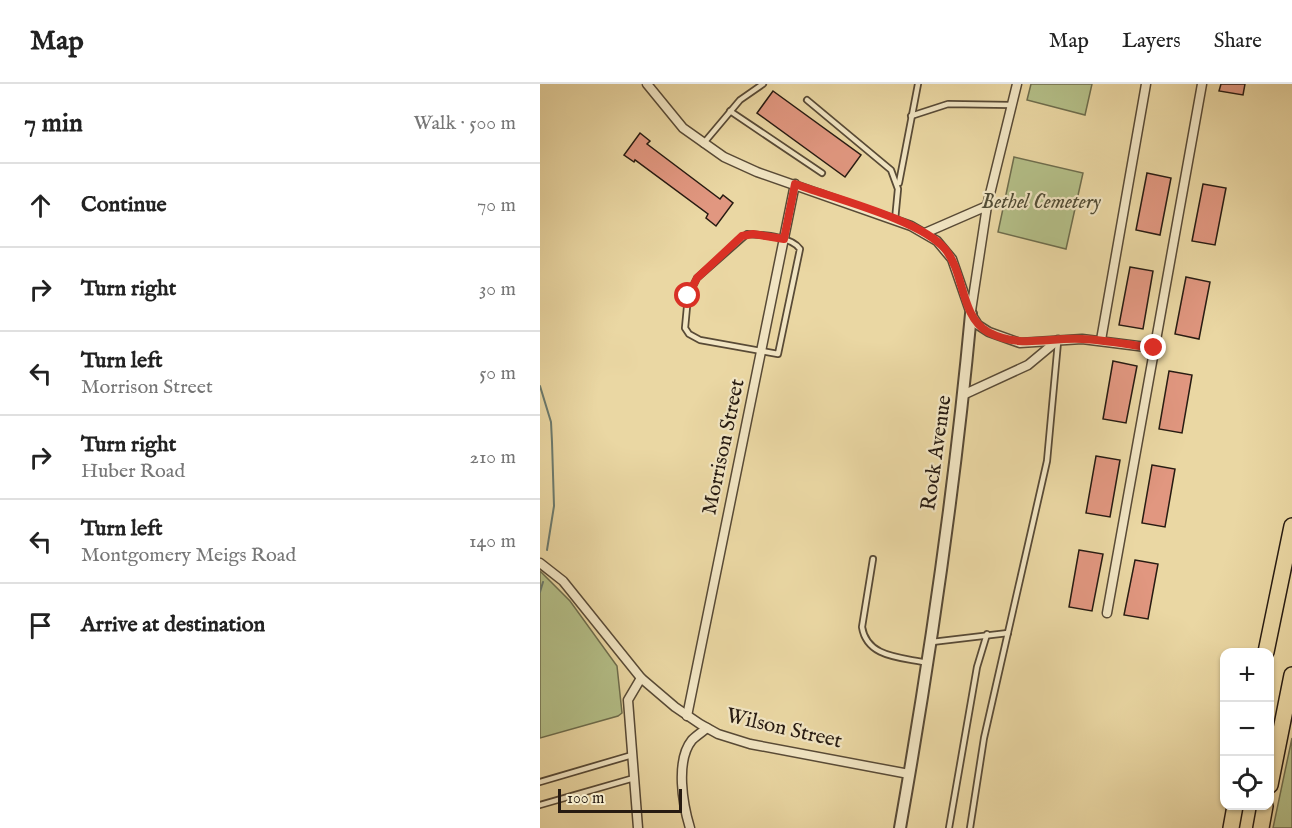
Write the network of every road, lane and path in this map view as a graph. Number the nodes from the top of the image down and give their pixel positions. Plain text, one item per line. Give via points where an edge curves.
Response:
1 (648, 84) edge
2 (763, 84) edge
3 (918, 84) edge
4 (1017, 84) edge
5 (1146, 84) edge
6 (1202, 84) edge
7 (807, 100) dead end
8 (1011, 105) junction
9 (730, 111) junction
10 (911, 116) junction
11 (703, 144) junction
12 (822, 173) dead end
13 (795, 184) junction
14 (898, 189) junction
15 (987, 206) junction
16 (895, 220) junction
17 (925, 233) junction
18 (784, 239) junction
19 (971, 314) junction
20 (1058, 339) junction
21 (1101, 340) junction
22 (1154, 348) junction
23 (761, 351) junction
24 (965, 394) junction
25 (1292, 526) edge
26 (873, 559) dead end
27 (540, 563) edge
28 (1107, 613) dead end
29 (1008, 633) junction
30 (987, 634) junction
31 (932, 642) junction
32 (1267, 648) edge
33 (929, 664) junction
34 (1292, 675) edge
35 (642, 678) junction
36 (687, 716) junction
37 (707, 728) junction
38 (633, 755) junction
39 (1274, 761) edge
40 (909, 774) junction
41 (634, 778) junction
42 (540, 782) edge
43 (540, 805) edge
44 (1234, 810) edge
45 (1264, 810) edge
46 (638, 828) edge
47 (690, 828) edge
48 (900, 828) edge
49 (949, 828) edge
50 (970, 828) edge
51 (1231, 828) edge
52 (1261, 828) edge

1 - 11 street via 683,128
2 - 9 lane
3 - 10 lane
4 - 8 street, Rock Avenue
5 - 21 street
6 - 22 street
7 - 14 lane via 884,162
8 - 10 lane via 948,104
8 - 15 street, Rock Avenue
9 - 11 lane
9 - 12 lane
10 - 14 lane
11 - 13 street via 741,166
13 - 16 street
13 - 18 street, Morrison Street
14 - 16 lane
15 - 17 street
15 - 19 street, Rock Avenue
16 - 17 street
17 - 19 street via 952,259
18 - 23 street, Morrison Street
18 - 23 lane via 800,249 791,301 780,353
18 - 23 lane via 742,236 697,278 688,296 685,328 689,334 700,340
19 - 20 street via 978,325 1002,338 1020,343
19 - 24 street, Rock Avenue
20 - 21 street
20 - 24 street via 1028,365
20 - 29 lane via 1047,461
21 - 22 street
22 - 28 street
23 - 36 street, Morrison Street
24 - 31 street, Rock Avenue
25 - 32 highway
26 - 33 lane via 863,636 876,651
27 - 35 street, Wilson Street via 563,581
29 - 30 lane
29 - 50 lane via 984,738
30 - 31 lane
30 - 49 lane via 977,667
31 - 33 street, Rock Avenue
33 - 40 street, Rock Avenue
34 - 39 highway
35 - 36 street, Wilson Street
35 - 38 street via 628,700
36 - 37 street, Wilson Street
37 - 40 street, Wilson Street via 750,744
37 - 47 street via 691,742 684,762 682,802
38 - 41 street
38 - 42 lane
40 - 48 street, Rock Avenue
41 - 43 lane
41 - 46 street
44 - 51 highway
45 - 52 highway

